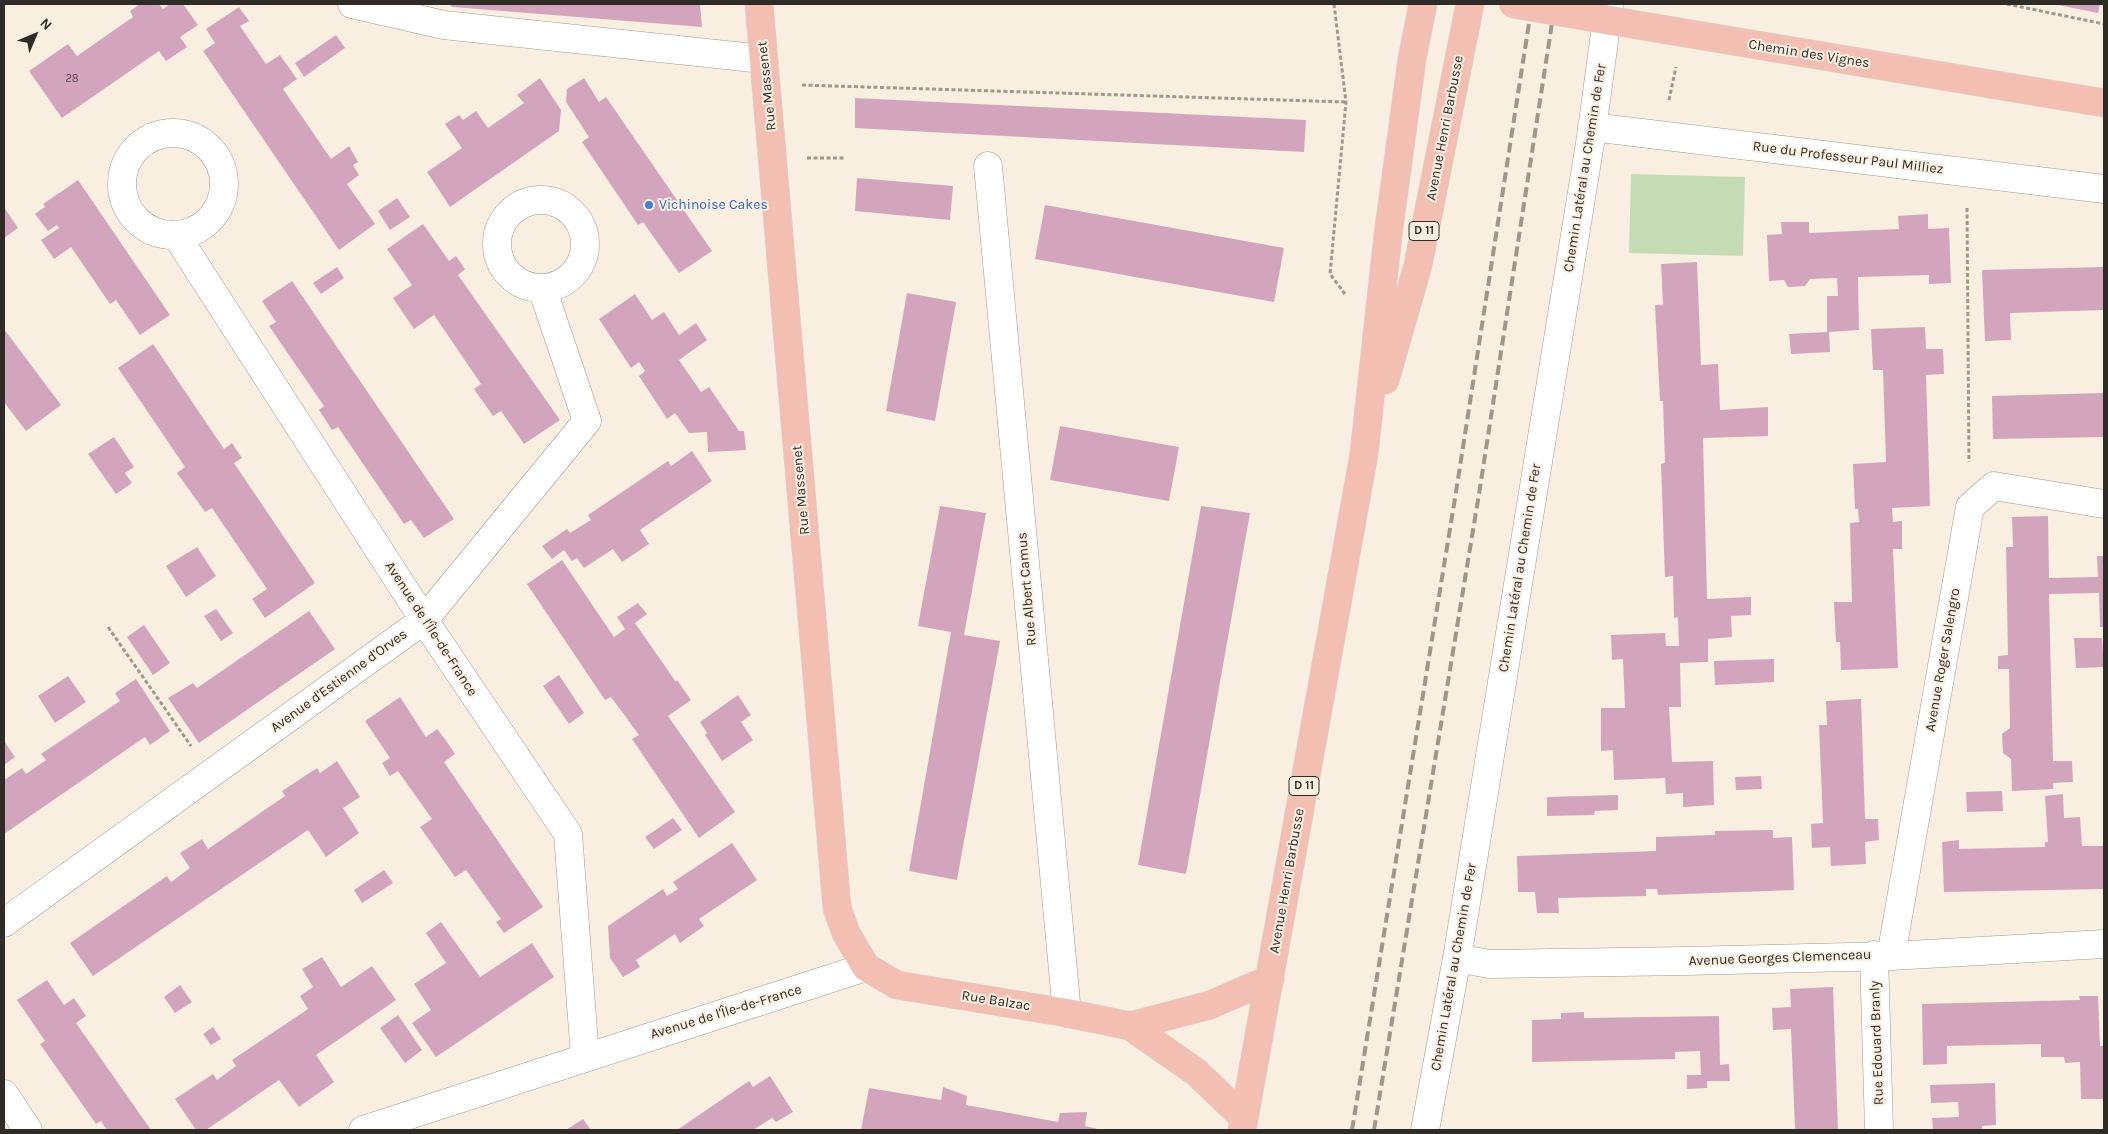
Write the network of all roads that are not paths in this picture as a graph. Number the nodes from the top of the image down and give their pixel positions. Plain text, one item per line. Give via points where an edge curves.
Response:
1 (352, 4) edge
2 (760, 4) edge
3 (1423, 4) edge
4 (1470, 4) edge
5 (1513, 4) edge
6 (1609, 4) edge
7 (765, 72) junction
8 (2104, 103) edge
9 (1592, 127) junction
10 (988, 166) dead end
11 (2104, 189) edge
12 (176, 235) dead end
13 (542, 288) dead end
14 (1364, 454) junction
15 (2104, 504) edge
16 (424, 620) junction
17 (4, 923) edge
18 (2104, 944) edge
19 (1882, 955) junction
20 (1457, 958) junction
21 (866, 967) junction
22 (1270, 979) junction
23 (1067, 1013) junction
24 (1130, 1026) junction
25 (585, 1057) junction
26 (4, 1094) edge
27 (1243, 1124) edge
28 (28, 1130) edge
29 (363, 1130) edge
30 (1425, 1130) edge
31 (1879, 1130) edge

1 - 7 street via 444,26
2 - 7 main road, Rue Massenet
3 - 14 main road, Avenue Henri Barbusse / D 11 via 1412,59 1389,225
4 - 14 main road, Avenue Henri Barbusse / D 11 via 1418,265
5 - 8 main road, Chemin des Vignes, bridge
6 - 9 street, Chemin Latéral au Chemin de Fer
7 - 21 main road, Rue Massenet via 837,908 846,933
9 - 11 street, Rue du Professeur Paul Milliez
9 - 20 street, Chemin Latéral au Chemin de Fer
10 - 23 street, Rue Albert Camus
12 - 16 street, Avenue de l'Île-de-France
13 - 16 street, Avenue d'Estienne d'Orves via 588,421
14 - 22 main road, Avenue Henri Barbusse / D 11
15 - 19 street, Avenue Roger Salengro via 1994,486 1970,507
16 - 17 street, Avenue d'Estienne d'Orves
16 - 25 street, Avenue de l'Île-de-France via 568,834
18 - 19 street, Avenue Georges Clemenceau
19 - 20 street, Avenue Georges Clemenceau via 1489,964
19 - 31 street, Rue Edouard Branly
20 - 30 street, Chemin Latéral au Chemin de Fer
21 - 23 main road, Rue Balzac via 897,985
21 - 25 street, Avenue de l'Île-de-France
22 - 24 main road, Rue Balzac via 1210,1005
22 - 27 main road, Avenue Henri Barbusse / D 11
23 - 24 main road, Rue Balzac
24 - 27 main road, Rue Balzac via 1196,1072
25 - 29 street, Avenue de l'Île-de-France
26 - 28 street

